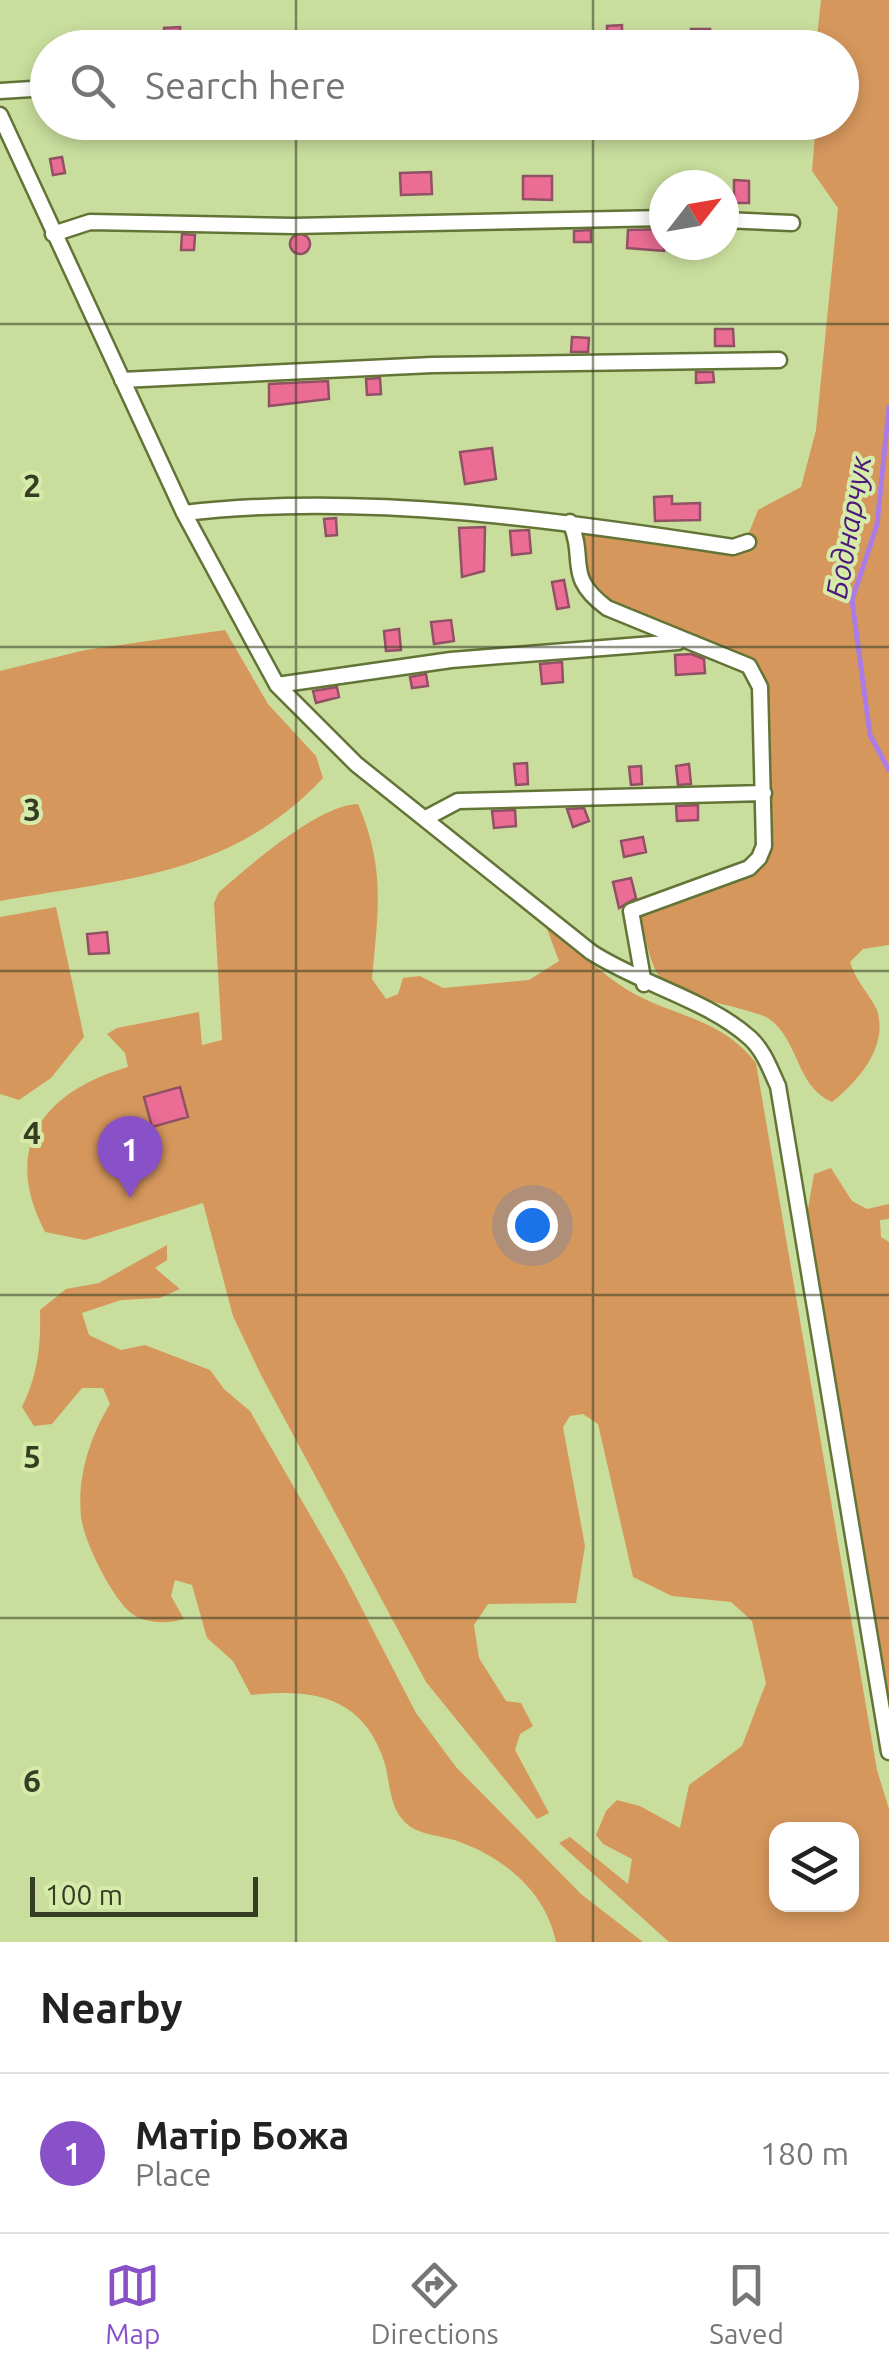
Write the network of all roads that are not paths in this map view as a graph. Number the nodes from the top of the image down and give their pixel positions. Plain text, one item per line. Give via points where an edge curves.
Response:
1 (30, 89) edge
2 (0, 91) edge
3 (0, 115) edge
4 (649, 218) edge
5 (739, 221) edge
6 (792, 224) dead end
7 (53, 234) junction
8 (779, 360) dead end
9 (122, 380) junction
10 (184, 513) junction
11 (570, 522) junction
12 (748, 542) dead end
13 (684, 641) junction
14 (277, 685) junction
15 (764, 793) junction
16 (426, 818) junction
17 (644, 984) junction
18 (889, 1752) edge

1 - 2 street
3 - 7 street
4 - 7 street via 294,226 90,222
5 - 6 street
7 - 9 street
8 - 9 street via 432,365
9 - 10 street
10 - 11 street via 435,510
10 - 14 street
11 - 12 street via 734,547
11 - 13 street via 575,569 590,596
13 - 14 street via 452,660
13 - 15 street via 756,674
14 - 16 street via 343,752
15 - 16 street via 458,801
15 - 17 street via 764,846 749,868 631,912
16 - 17 street via 591,952
17 - 18 street via 744,1033 778,1086

